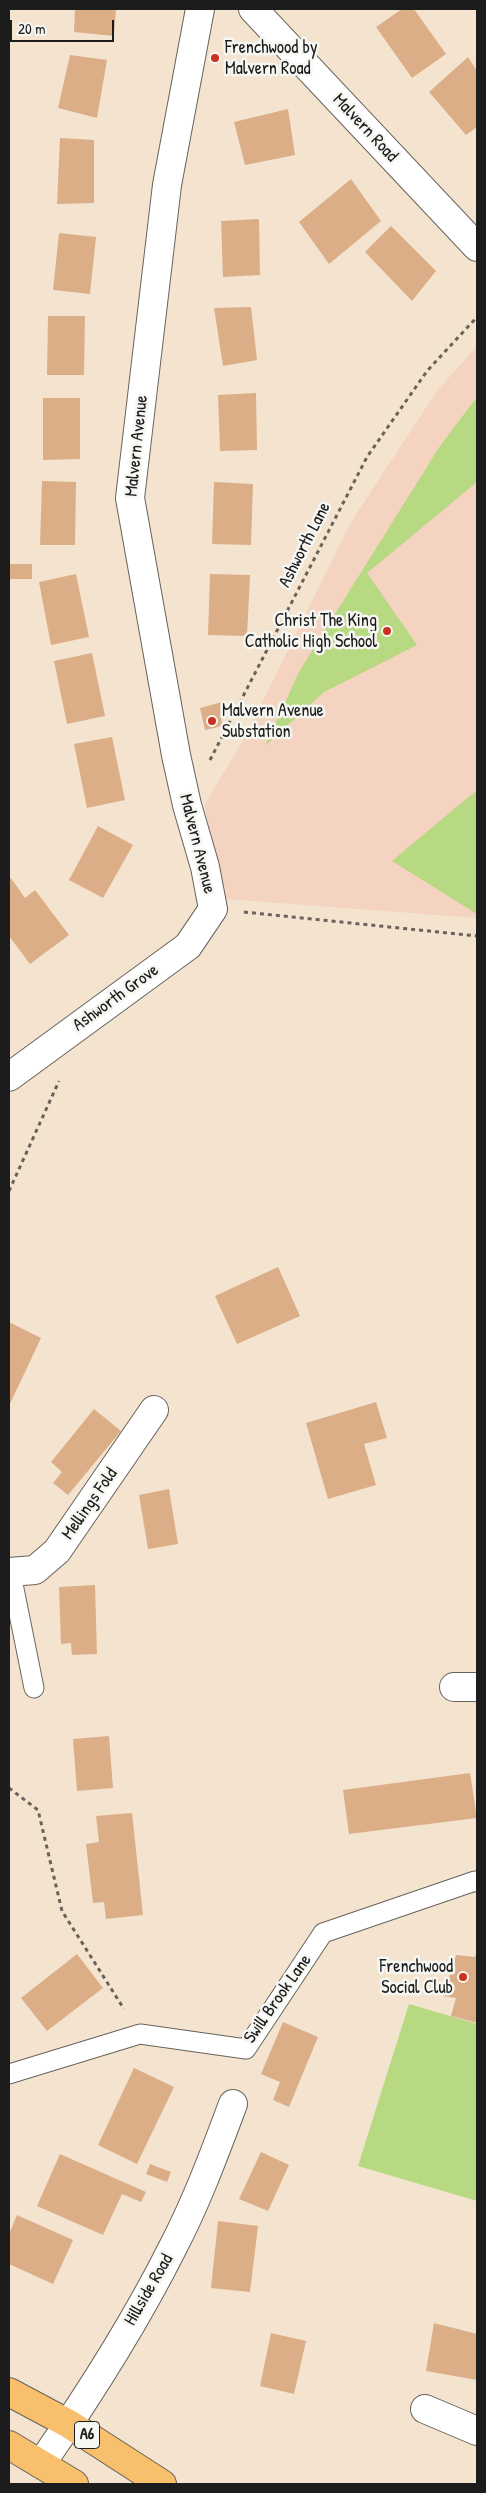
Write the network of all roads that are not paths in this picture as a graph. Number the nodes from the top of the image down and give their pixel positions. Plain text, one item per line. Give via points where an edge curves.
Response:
1 (200, 9) edge
2 (253, 9) edge
3 (477, 247) edge
4 (213, 909) joint
5 (9, 1078) edge
6 (154, 1410) dead end
7 (10, 1573) edge
8 (34, 1688) dead end
9 (477, 1882) edge
10 (9, 2074) edge
11 (233, 2104) dead end
12 (9, 2392) edge
13 (425, 2409) dead end
14 (69, 2424) junction
15 (477, 2431) edge
16 (9, 2446) edge
17 (41, 2464) junction
18 (74, 2484) edge
19 (162, 2484) edge

1 - 4 street, Malvern Avenue via 168,185 130,498 176,755
2 - 3 street, Malvern Road
4 - 5 street, Ashworth Grove via 188,946
6 - 7 street, Mellings Fold via 57,1550 35,1570
7 - 8 lane
9 - 10 lane, Swill Brook Lane via 323,1933 246,2049 140,2034
11 - 14 street, Hillside Road via 209,2171 173,2248 88,2397
12 - 14 highway, A6
13 - 15 street
14 - 17 street, Hillside Road
14 - 19 highway, A6
16 - 17 highway
17 - 18 highway

